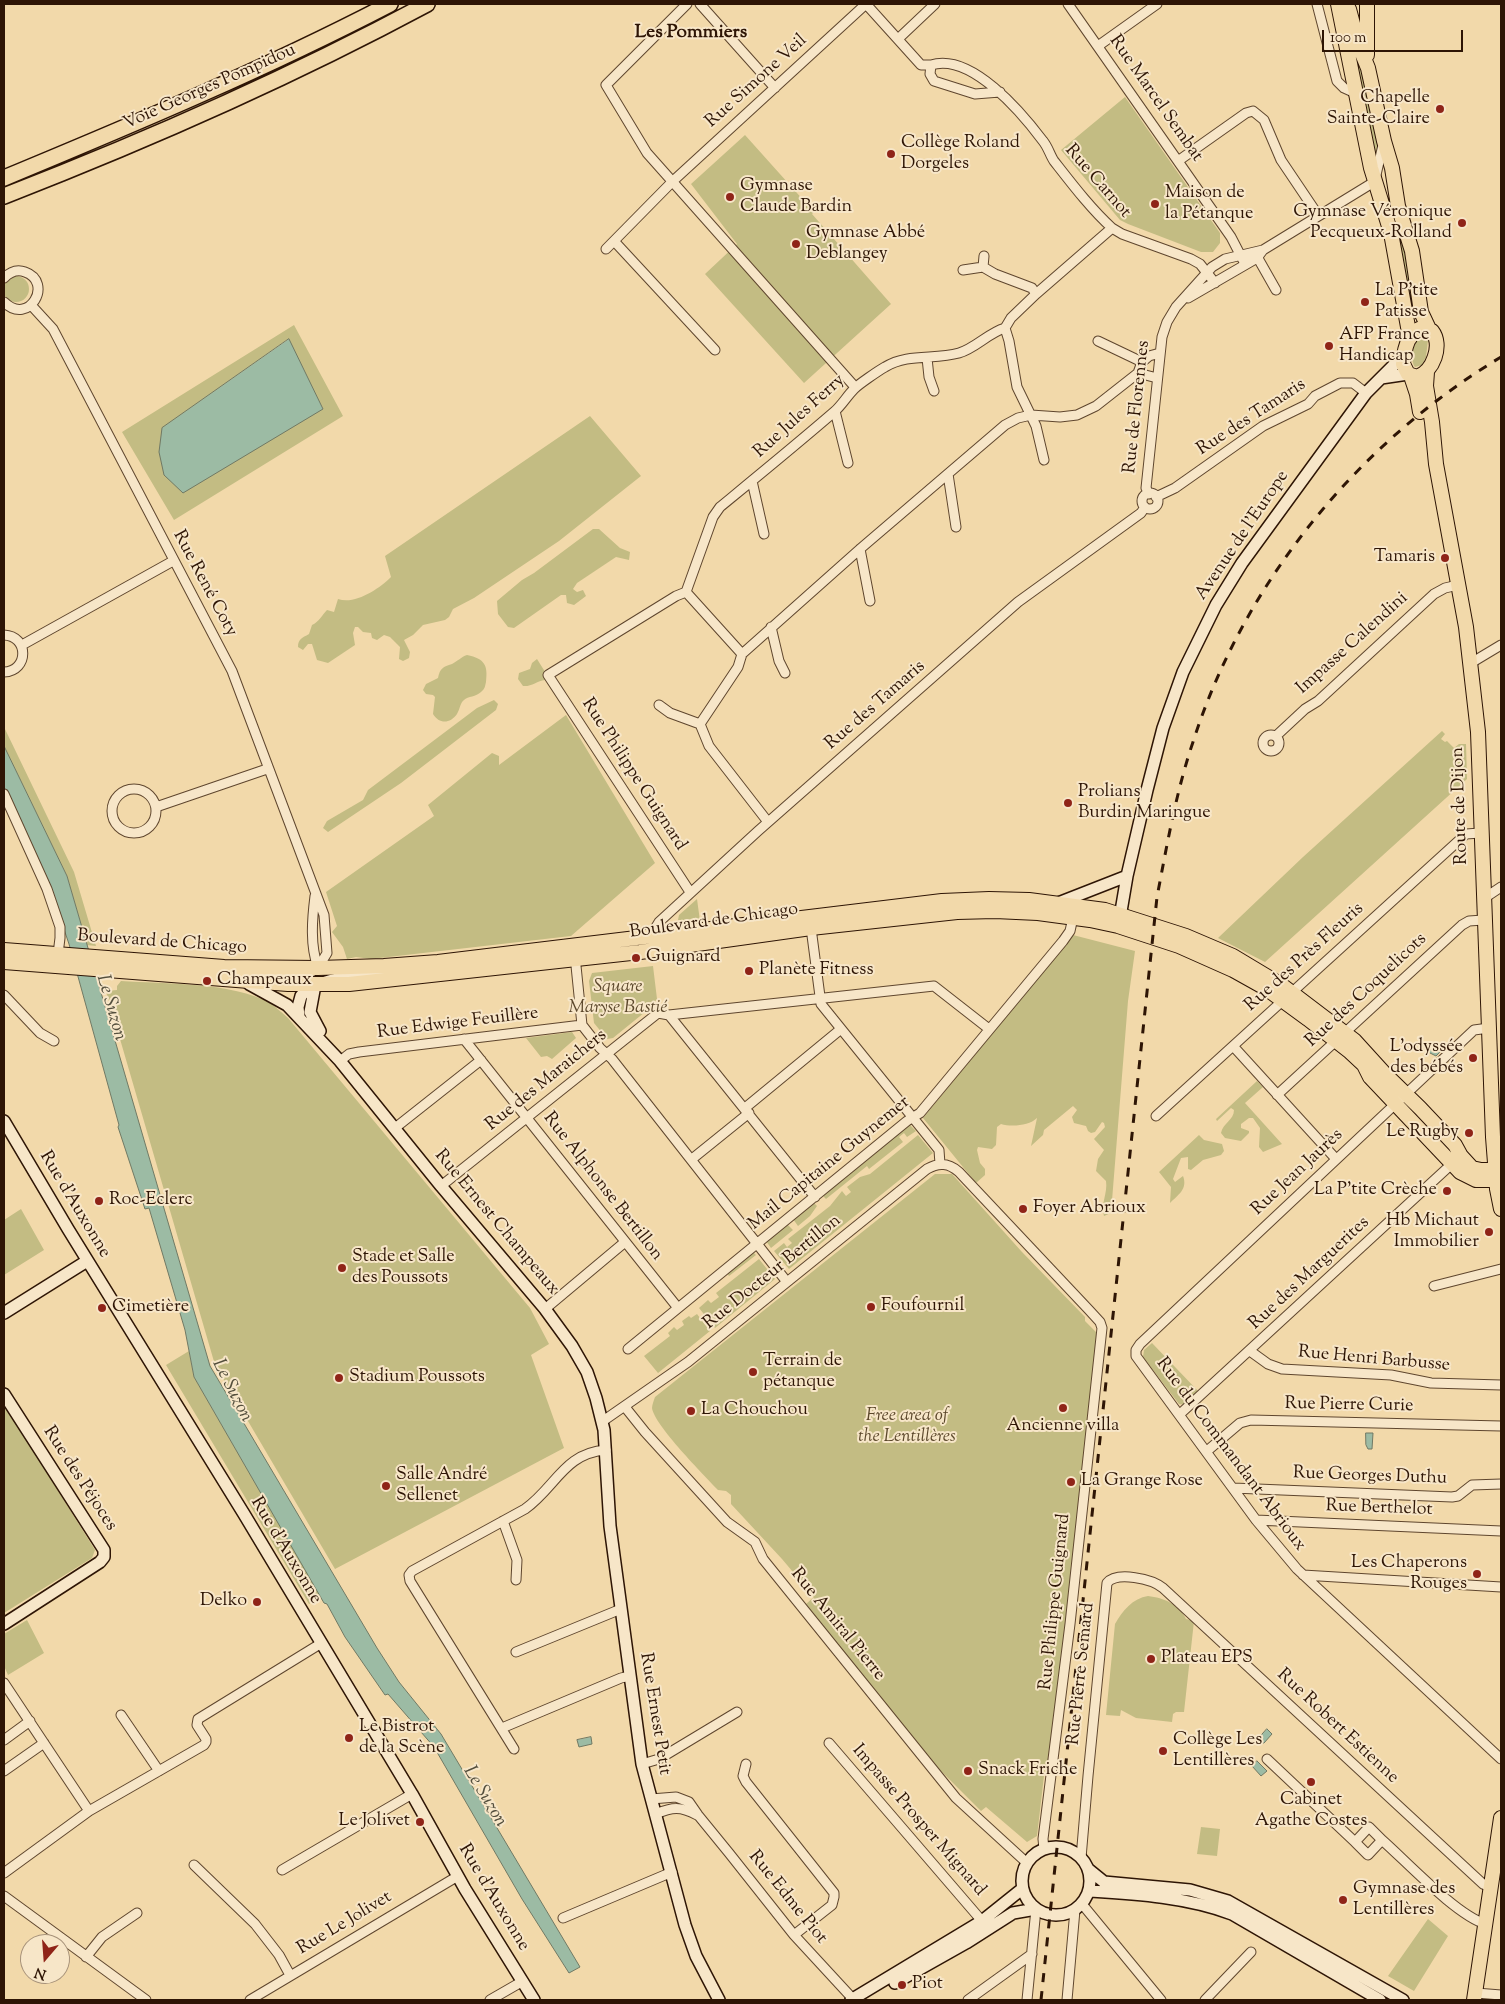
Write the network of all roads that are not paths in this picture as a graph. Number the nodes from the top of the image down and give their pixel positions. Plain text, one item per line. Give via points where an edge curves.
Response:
1 (390, 4) edge
2 (427, 4) edge
3 (688, 4) edge
4 (700, 4) edge
5 (866, 4) edge
6 (935, 4) edge
7 (1068, 4) edge
8 (1157, 4) edge
9 (1317, 4) edge
10 (1338, 4) edge
11 (1347, 4) edge
12 (1367, 4) edge
13 (898, 39) junction
14 (1098, 46) junction
15 (931, 65) junction
16 (1368, 68) junction
17 (775, 88) junction
18 (1000, 92) junction
19 (1355, 92) junction
20 (1384, 141) junction
21 (1178, 161) junction
22 (4, 178) edge
23 (673, 181) junction
24 (1374, 182) junction
25 (4, 196) edge
26 (1398, 206) junction
27 (1318, 215) junction
28 (1112, 228) junction
29 (614, 241) junction
30 (606, 249) dead end
31 (1258, 253) junction
32 (1240, 254) junction
33 (984, 256) dead end
34 (1245, 264) junction
35 (983, 267) junction
36 (963, 270) dead end
37 (1207, 274) junction
38 (4, 278) edge
39 (1215, 283) junction
40 (1276, 290) dead end
41 (1036, 294) junction
42 (1184, 301) junction
43 (4, 302) edge
44 (31, 305) junction
45 (1005, 328) junction
46 (1429, 329) junction
47 (1410, 338) junction
48 (1098, 341) dead end
49 (715, 350) dead end
50 (1160, 353) junction
51 (1404, 355) junction
52 (926, 358) junction
53 (1142, 362) junction
54 (1427, 372) junction
55 (1138, 373) junction
56 (1410, 375) junction
57 (1157, 378) junction
58 (1381, 378) junction
59 (855, 387) junction
60 (934, 391) dead end
61 (1366, 393) junction
62 (836, 410) junction
63 (1031, 415) junction
64 (1434, 445) junction
65 (1044, 460) dead end
66 (848, 463) dead end
67 (948, 474) junction
68 (752, 481) junction
69 (1153, 495) junction
70 (1145, 507) joint
71 (956, 527) dead end
72 (764, 534) dead end
73 (860, 549) junction
74 (173, 561) junction
75 (1458, 585) junction
76 (686, 592) junction
77 (870, 601) dead end
78 (771, 628) junction
79 (4, 635) edge
80 (22, 645) junction
81 (1501, 645) edge
82 (742, 654) junction
83 (1471, 663) junction
84 (4, 672) edge
85 (785, 673) dead end
86 (659, 705) dead end
87 (700, 724) junction
88 (1276, 736) dead end
89 (267, 769) junction
90 (4, 794) edge
91 (156, 807) junction
92 (768, 822) junction
93 (1480, 833) junction
94 (1127, 876) junction
95 (1501, 888) edge
96 (690, 892) junction
97 (315, 896) junction
98 (1482, 899) junction
99 (1058, 903) junction
100 (1074, 911) junction
101 (1120, 920) junction
102 (1483, 920) junction
103 (811, 928) junction
104 (657, 942) junction
105 (4, 950) edge
106 (575, 953) junction
107 (64, 959) junction
108 (4, 962) edge
109 (100, 963) junction
110 (421, 964) junction
111 (318, 968) junction
112 (239, 980) junction
113 (315, 985) junction
114 (4, 994) edge
115 (1287, 996) junction
116 (820, 997) junction
117 (669, 1014) junction
118 (299, 1016) junction
119 (582, 1025) junction
120 (1488, 1028) junction
121 (841, 1029) junction
122 (990, 1029) junction
123 (1340, 1037) junction
124 (464, 1039) junction
125 (54, 1041) dead end
126 (1233, 1046) junction
127 (607, 1054) junction
128 (481, 1060) junction
129 (340, 1061) junction
130 (1406, 1094) junction
131 (1277, 1095) junction
132 (1395, 1104) junction
133 (747, 1110) junction
134 (1156, 1116) dead end
135 (527, 1118) junction
136 (913, 1118) junction
137 (4, 1121) edge
138 (395, 1128) junction
139 (692, 1158) junction
140 (1336, 1159) junction
141 (1456, 1160) junction
142 (940, 1164) junction
143 (1496, 1175) junction
144 (441, 1186) junction
145 (815, 1197) junction
146 (1501, 1209) edge
147 (625, 1242) junction
148 (757, 1244) junction
149 (87, 1261) junction
150 (1501, 1269) edge
151 (787, 1282) junction
152 (1434, 1286) dead end
153 (678, 1308) junction
154 (545, 1309) junction
155 (4, 1313) edge
156 (628, 1349) dead end
157 (1136, 1350) joint
158 (1250, 1351) junction
159 (1501, 1385) edge
160 (4, 1394) edge
161 (625, 1407) junction
162 (1180, 1414) junction
163 (603, 1421) junction
164 (1501, 1426) edge
165 (606, 1450) junction
166 (1207, 1451) junction
167 (1501, 1484) edge
168 (1233, 1488) junction
169 (1256, 1520) junction
170 (503, 1521) junction
171 (1501, 1531) edge
172 (1303, 1575) junction
173 (516, 1580) dead end
174 (1107, 1583) joint
175 (1501, 1587) edge
176 (621, 1609) junction
177 (4, 1624) edge
178 (320, 1644) junction
179 (516, 1652) dead end
180 (630, 1676) junction
181 (4, 1683) edge
182 (737, 1712) dead end
183 (120, 1715) dead end
184 (30, 1721) junction
185 (502, 1728) junction
186 (4, 1740) edge
187 (44, 1743) junction
188 (829, 1743) dead end
189 (514, 1749) dead end
190 (1267, 1759) dead end
191 (1501, 1759) edge
192 (642, 1764) junction
193 (746, 1764) dead end
194 (4, 1771) edge
195 (159, 1771) junction
196 (412, 1794) junction
197 (651, 1799) junction
198 (89, 1811) junction
199 (655, 1814) junction
200 (698, 1815) junction
201 (1501, 1818) edge
202 (1382, 1840) junction
203 (1355, 1842) junction
204 (1044, 1849) junction
205 (1082, 1858) junction
206 (1027, 1863) junction
207 (194, 1865) dead end
208 (1088, 1869) junction
209 (282, 1870) dead end
210 (672, 1872) junction
211 (4, 1873) edge
212 (458, 1876) junction
213 (1491, 1887) junction
214 (1022, 1889) junction
215 (1089, 1891) junction
216 (4, 1896) edge
217 (1078, 1907) junction
218 (1036, 1909) junction
219 (137, 1913) dead end
220 (563, 1918) dead end
221 (982, 1921) junction
222 (1486, 1924) junction
223 (794, 1936) junction
224 (1251, 1952) dead end
225 (1032, 1954) junction
226 (86, 1957) junction
227 (290, 1975) junction
228 (522, 1981) junction
229 (1501, 1995) edge
230 (506, 1996) edge
231 (1475, 1997) edge
232 (146, 2000) edge
233 (250, 2000) edge
234 (490, 2000) edge
235 (534, 2000) edge
236 (719, 2000) edge
237 (856, 2000) edge
238 (968, 2000) edge
239 (1027, 2000) edge
240 (1067, 2000) edge
241 (1161, 2000) edge
242 (1205, 2000) edge
243 (1380, 2000) edge
244 (1403, 2000) edge

1 - 22 highway, Voie Georges Pompidou via 274,62
2 - 25 highway, Voie Georges Pompidou via 352,43 133,144
3 - 23 street via 606,85 647,153
4 - 17 street
5 - 13 street, Rue Simone Veil
5 - 17 street, Rue Simone Veil
6 - 13 street
7 - 14 street, Rue Marcel Sembat
8 - 14 street
9 - 19 street via 1337,81
10 - 19 main road
11 - 16 main road
12 - 16 main road
13 - 15 street, Rue Simone Veil via 921,65
14 - 21 street, Rue Marcel Sembat
15 - 18 street, Rue Carnot via 939,62 952,64 974,73
15 - 18 street via 930,74 934,80 975,94
16 - 20 main road
17 - 23 street, Rue Simone Veil
18 - 28 street, Rue Carnot
19 - 24 main road
20 - 24 street
20 - 26 main road
21 - 27 street via 1246,113 1254,111 1264,120 1281,160
21 - 32 street, Rue Marcel Sembat
23 - 29 street, Rue Simone Veil
23 - 59 street
24 - 26 street via 1390,193
24 - 27 street, Rue de Florennes
24 - 47 main road via 1391,233
26 - 46 main road via 1412,251 1421,312
27 - 31 street, Rue de Florennes
28 - 37 street, Rue Carnot via 1191,259 1200,264
28 - 41 street, Rue Jules Ferry
29 - 30 street, Rue Simone Veil
29 - 49 street
31 - 32 street, Rue de Florennes
31 - 34 street, Rue de Florennes
31 - 40 street
32 - 34 street, Rue Marcel Sembat
32 - 37 street, Rue de Florennes via 1225,259
33 - 35 street
34 - 39 street, Rue de Florennes
35 - 36 street
35 - 41 street via 1032,288
37 - 39 street, Rue Carnot
37 - 42 street, Rue de Florennes
38 - 44 street via 14,271 32,276 38,294
39 - 42 street, Rue de Florennes
41 - 45 street, Rue Jules Ferry
42 - 50 street, Rue de Florennes via 1176,306 1167,322
43 - 44 street via 14,309
44 - 74 street, Rue René Coty via 53,329
45 - 52 street, Rue Jules Ferry via 959,353
45 - 63 street via 1017,387
46 - 47 main road via 1416,330
46 - 54 main road via 1435,334 1437,344
47 - 51 main road
48 - 53 street
50 - 53 street
50 - 57 street, Rue de Florennes
51 - 56 main road via 1403,364
51 - 58 main road, Avenue de l'Europe
52 - 59 street, Rue Jules Ferry via 898,361
52 - 60 street
53 - 55 street
54 - 56 main road via 1417,377
54 - 64 main road, Route de Dijon
55 - 57 street
55 - 63 street via 1096,406 1077,415
56 - 58 main road
56 - 64 main road, Route de Dijon via 1423,425
57 - 69 street, Rue de Florennes via 1146,488
58 - 61 main road, Avenue de l'Europe
59 - 62 street, Rue Jules Ferry
61 - 69 street, Rue des Tamaris via 1352,383 1340,382 1315,396 1308,404 1263,426 1175,488
61 - 94 main road, Avenue de l'Europe via 1242,563 1216,605 1183,672 1163,728
62 - 66 street
62 - 68 street, Rue Jules Ferry
63 - 65 street
63 - 67 street via 1005,425
64 - 75 main road, Route de Dijon
67 - 71 street
67 - 73 street
68 - 72 street
68 - 76 street, Rue Jules Ferry via 720,506 713,517
69 - 70 street, Rue de Florennes via 1144,496
70 - 92 street, Rue des Tamaris via 1018,602
73 - 77 street
73 - 78 street
74 - 80 street
74 - 89 street, Rue René Coty via 232,671
75 - 83 main road, Route de Dijon
75 - 88 street, Impasse Calendini via 1434,594
76 - 82 street
76 - 96 street, Rue Philippe Guignard via 548,675
78 - 82 street
78 - 85 street
79 - 80 street via 13,636
80 - 84 street via 24,657 21,663 12,671
81 - 83 street
82 - 87 street via 738,667
83 - 93 main road, Route de Dijon via 1478,732
86 - 87 street via 670,713
87 - 92 street via 709,746
89 - 91 street
89 - 97 street, Rue René Coty
90 - 107 street via 47,889 60,927
91 - 91 street via 143,791 129,790 122,793 114,804 113,818 128,832 143,832 154,821
92 - 96 street, Rue des Tamaris
93 - 98 main road, Route de Dijon
93 - 115 street, Rue des Près Fleuris via 1466,834
94 - 99 main road
94 - 101 main road, Avenue de l'Europe
95 - 98 street
96 - 104 street, Rue des Tamaris via 656,924
97 - 111 street, Rue René Coty via 313,953
97 - 111 street, Rue René Coty via 324,915 328,953
98 - 102 main road, Route de Dijon
99 - 100 main road, Boulevard de Chicago
99 - 104 main road, Boulevard de Chicago via 989,899 942,901
100 - 101 main road, Boulevard de Chicago
100 - 103 main road, Boulevard de Chicago via 957,912
100 - 122 street, Mail Capitaine Guynemer via 1070,931 1063,941
101 - 115 main road, Boulevard de Chicago via 1186,936 1213,947 1252,967
102 - 120 main road, Route de Dijon
102 - 123 street, Rue des Coquelicots via 1462,925
103 - 104 main road, Boulevard de Chicago
103 - 116 street
104 - 106 main road, Boulevard de Chicago
105 - 107 main road, Boulevard de Chicago
106 - 110 main road, Boulevard de Chicago
106 - 113 main road, Boulevard de Chicago via 356,984
106 - 119 street
107 - 108 main road, Boulevard de Chicago
107 - 109 main road, Boulevard de Chicago
109 - 111 main road, Boulevard de Chicago
109 - 112 main road, Boulevard de Chicago
110 - 111 main road, Boulevard de Chicago
110 - 113 main road
111 - 112 main road via 297,976
111 - 113 main road
112 - 113 main road, Boulevard de Chicago
112 - 118 main road, Rue Ernest Champeaux via 279,998
113 - 118 main road via 301,996
113 - 129 main road, Rue Ernest Champeaux via 310,1015
114 - 125 street via 40,1033
115 - 123 main road, Boulevard de Chicago
115 - 126 street, Rue des Près Fleuris
116 - 117 street, Rue des Maraichers
116 - 121 street via 821,1004
116 - 122 street, Rue des Maraichers via 934,986
117 - 127 street, Rue des Maraichers via 658,1013
117 - 133 street
118 - 129 main road, Rue Ernest Champeaux
119 - 124 street, Rue Edwige Feuillère
119 - 127 street
120 - 130 street, Rue Jean Jaurès via 1474,1030
120 - 143 main road, Route de Dijon
121 - 133 street
121 - 136 street
122 - 136 street, Mail Capitaine Guynemer
123 - 130 main road via 1359,1045
123 - 131 street, Rue des Coquelicots
123 - 132 main road
124 - 128 street, Rue Alphonse Bertillon
124 - 129 street, Rue Edwige Feuillère via 359,1052
126 - 131 street
126 - 134 street, Rue des Près Fleuris
127 - 135 street, Rue des Maraichers
127 - 139 street
128 - 135 street, Rue Alphonse Bertillon
128 - 138 street
129 - 138 main road, Rue Ernest Champeaux
130 - 132 street, Rue Jean Jaurès
130 - 141 main road via 1455,1145
131 - 140 street
132 - 140 street, Rue Jean Jaurès
132 - 141 main road
133 - 139 street
133 - 145 street
135 - 144 street, Rue des Maraichers
135 - 147 street, Rue Alphonse Bertillon
136 - 142 street via 939,1150
136 - 145 street, Mail Capitaine Guynemer
137 - 149 main road, Rue d'Auxonne
138 - 144 main road, Rue Ernest Champeaux
139 - 148 street
140 - 157 street, Rue Jean Jaurès
141 - 143 main road
141 - 158 street, Rue des Marguerites
142 - 151 street, Rue Docteur Bertillon via 927,1169
142 - 204 street, Rue Philippe Guignard via 949,1165 958,1172 1089,1310 1102,1328
143 - 146 main road, Route de Dijon
144 - 154 main road, Rue Ernest Champeaux
145 - 148 street, Mail Capitaine Guynemer
147 - 153 street, Rue Alphonse Bertillon
147 - 154 street
148 - 151 street
148 - 153 street, Mail Capitaine Guynemer
149 - 155 main road
149 - 178 main road, Rue d'Auxonne
150 - 152 street
151 - 161 street, Rue Docteur Bertillon via 688,1362
153 - 156 street, Mail Capitaine Guynemer
154 - 163 main road, Rue Ernest Champeaux via 582,1361
157 - 162 street, Rue du Commandant Abrioux via 1136,1356
158 - 159 street, Rue Henri Barbusse via 1268,1364 1282,1369 1391,1375 1432,1383
158 - 162 street, Rue des Marguerites
160 - 177 main road, Rue des Péjoces via 104,1550 100,1562
161 - 163 street, Rue Docteur Bertillon
161 - 206 street, Rue Amiral Pierre via 720,1515 756,1542 763,1559 956,1798
162 - 166 street, Rue du Commandant Abrioux
163 - 165 main road, Rue Ernest Petit
164 - 166 street, Rue Pierre Curie via 1251,1420 1240,1422
165 - 170 street via 578,1457 532,1504
165 - 176 main road, Rue Ernest Petit via 610,1526
166 - 168 street, Rue du Commandant Abrioux
167 - 168 street, Rue Georges Duthu via 1472,1485 1452,1497
168 - 169 street, Rue du Commandant Abrioux
169 - 171 street, Rue Berthelot
169 - 172 street, Rue du Commandant Abrioux
170 - 173 street via 517,1560
170 - 185 street via 410,1573 410,1581
172 - 175 street
172 - 191 street, Rue du Commandant Abrioux
174 - 205 street, Rue Pierre Semard
174 - 213 street, Rue Robert Estienne via 1117,1577 1147,1580 1163,1588 1483,1884
176 - 179 street
176 - 180 main road, Rue Ernest Petit
178 - 195 street via 198,1719 197,1725 206,1742
178 - 196 main road, Rue d'Auxonne
180 - 185 street
180 - 192 main road, Rue Ernest Petit
181 - 184 street
182 - 192 street via 659,1759
183 - 195 street
184 - 186 street
184 - 187 street
185 - 189 street
187 - 194 street
187 - 198 street
188 - 221 street, Impasse Prosper Mignard
190 - 203 street
192 - 197 main road, Rue Ernest Petit
193 - 223 street via 743,1776 746,1782 831,1888 834,1897 832,1905
195 - 198 street
196 - 209 street
196 - 212 main road, Rue d'Auxonne
197 - 199 main road, Rue Ernest Petit
197 - 200 street, Rue Edme Piot via 664,1796 683,1798 690,1802
198 - 211 street
199 - 200 street via 677,1808
199 - 210 main road, Rue Ernest Petit
200 - 223 street, Rue Edme Piot
201 - 213 main road
202 - 203 street via 1369,1828
202 - 203 street via 1368,1855
202 - 222 street via 1452,1903 1478,1922
204 - 205 main road via 1066,1848
204 - 206 main road
205 - 208 main road
206 - 214 main road
207 - 227 street via 255,1924 279,1954
208 - 215 main road
208 - 244 main road via 1104,1882 1183,1889 1228,1901
210 - 220 street
210 - 236 main road, Rue Ernest Petit via 696,1956
212 - 227 street, Rue Le Jolivet
212 - 228 main road, Rue d'Auxonne
213 - 222 main road
214 - 218 main road
214 - 221 main road
215 - 217 main road
215 - 243 main road via 1194,1902 1225,1912
216 - 226 street
217 - 218 main road via 1058,1915
217 - 240 street
217 - 241 street
218 - 225 street
218 - 237 main road via 1013,1913 966,1943
219 - 226 street via 102,1937
221 - 237 main road
222 - 231 main road
223 - 237 street, Rue Edme Piot
224 - 242 street
225 - 238 street
225 - 239 street
226 - 232 street
227 - 233 street, Rue Le Jolivet
228 - 230 street
228 - 235 main road, Rue d'Auxonne
229 - 231 street
230 - 234 street

